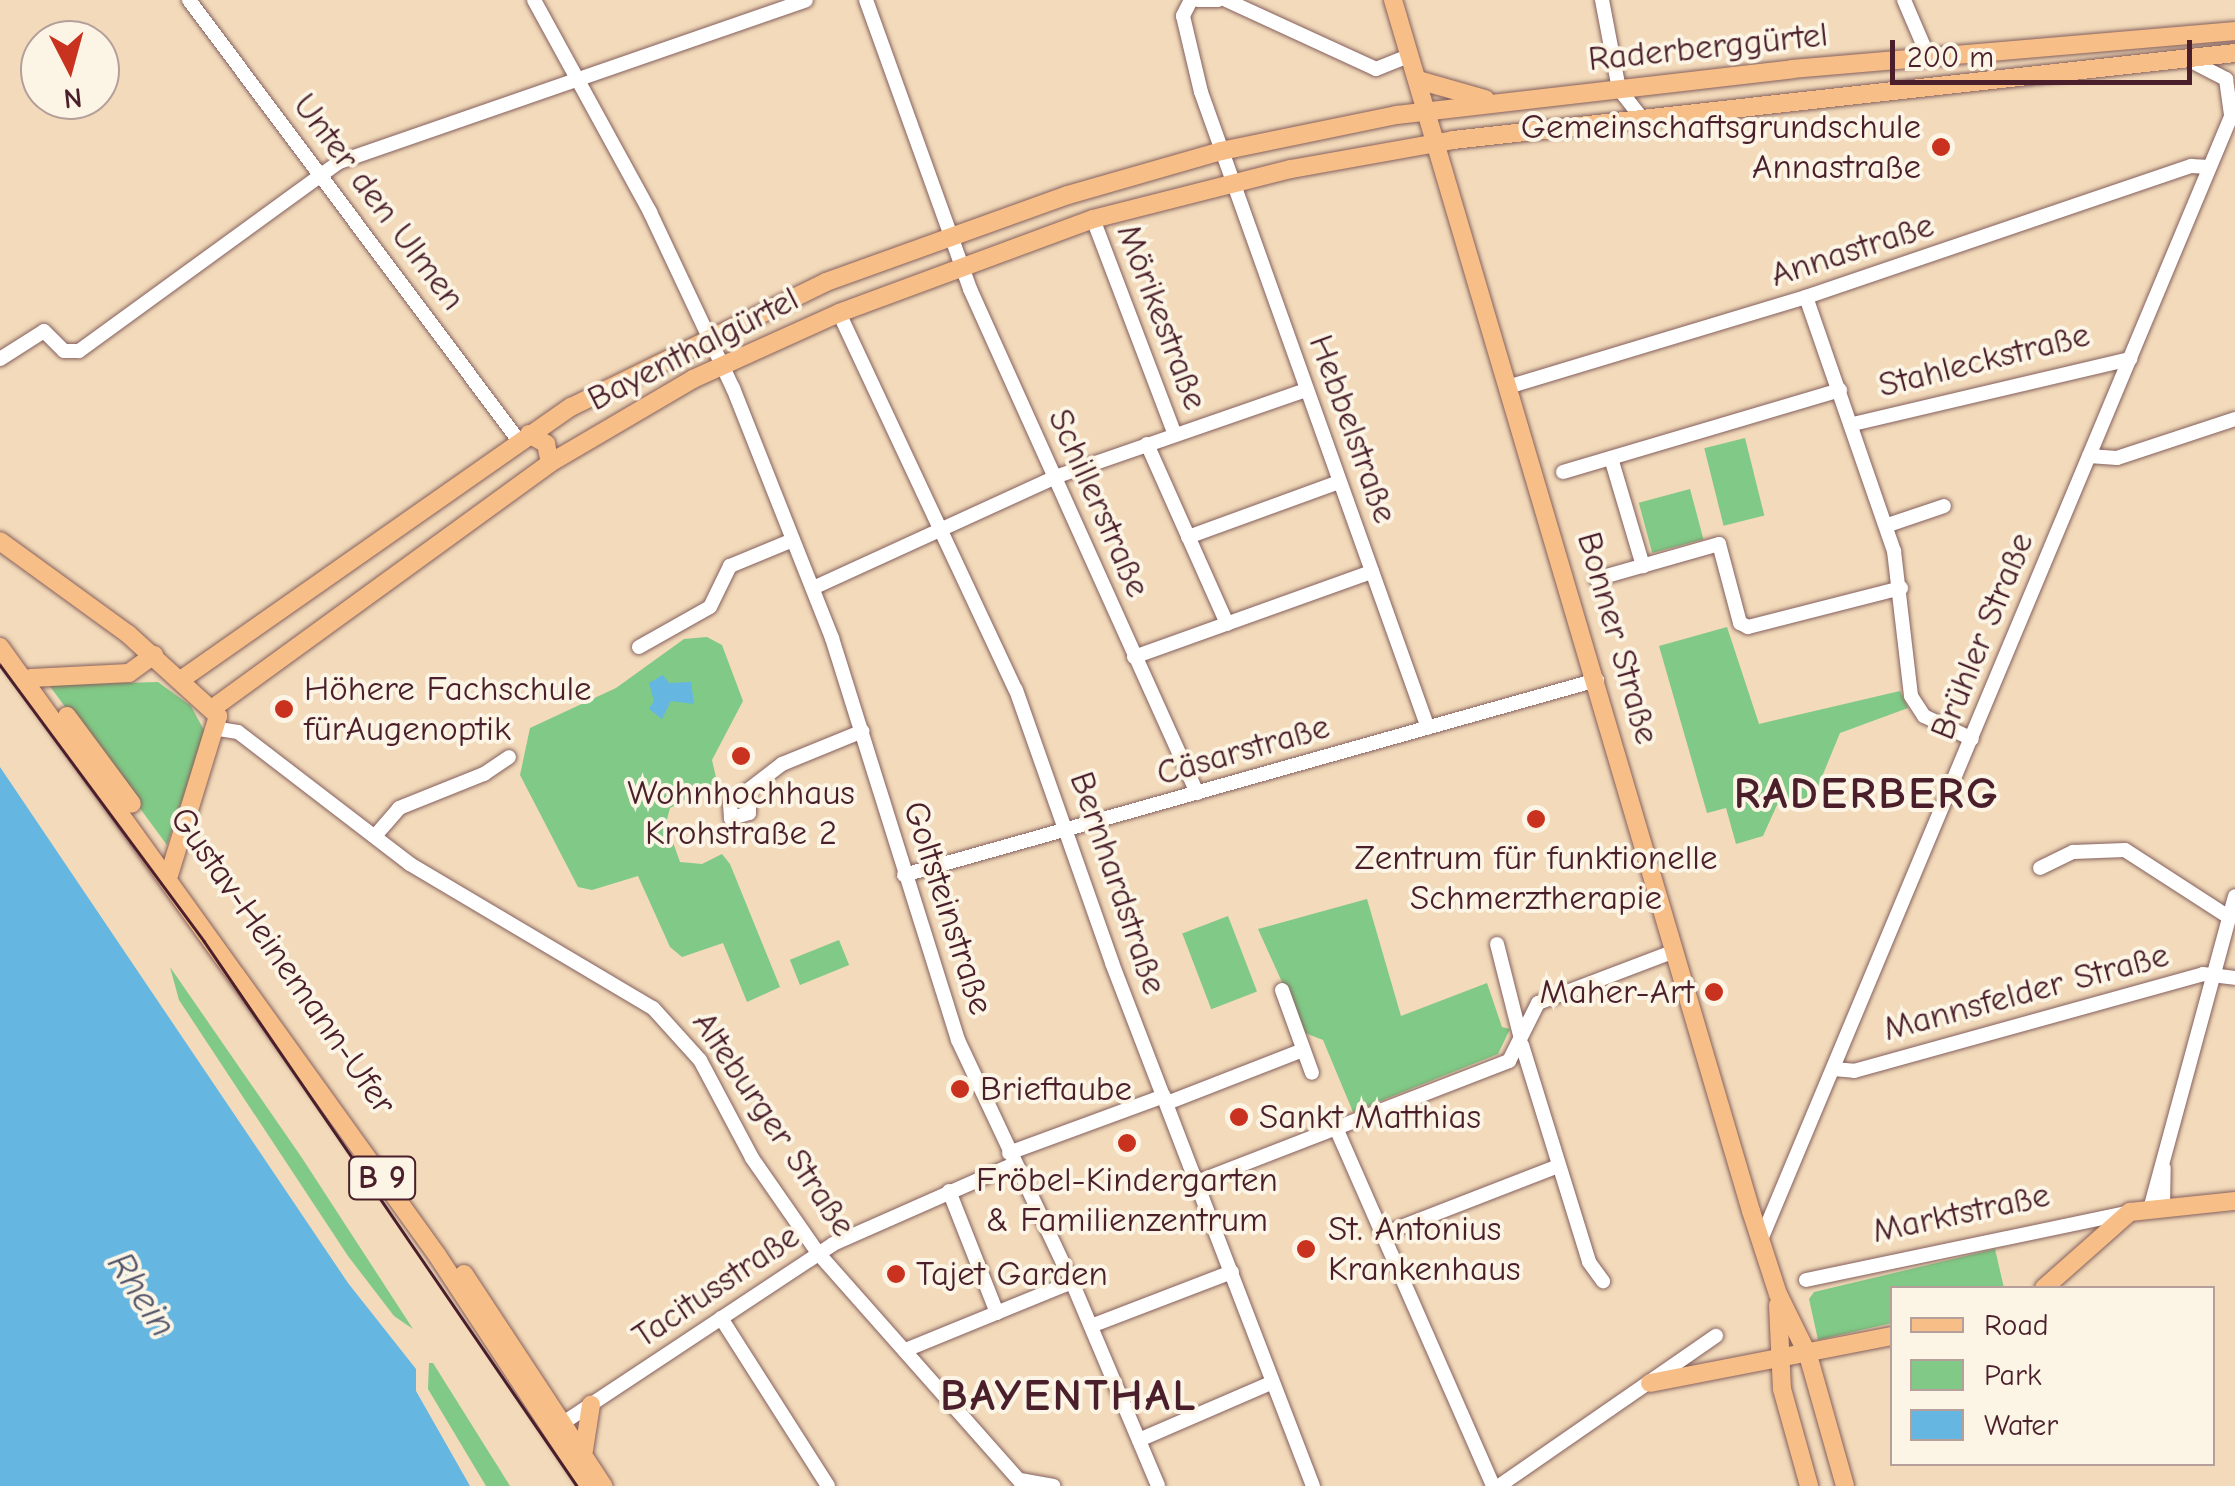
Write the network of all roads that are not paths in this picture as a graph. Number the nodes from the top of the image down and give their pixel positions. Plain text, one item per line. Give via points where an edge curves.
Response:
1 (189, 0) edge
2 (534, 0) edge
3 (806, 0) edge
4 (866, 0) edge
5 (1194, 0) edge
6 (1222, 0) edge
7 (1393, 0) edge
8 (1602, 0) edge
9 (1904, 0) edge
10 (2235, 19) edge
11 (2235, 30) edge
12 (2205, 32) junction
13 (1977, 52) junction
14 (2235, 54) edge
15 (1934, 56) junction
16 (2184, 58) junction
17 (1415, 69) junction
18 (1792, 69) junction
19 (577, 80) junction
20 (1974, 82) junction
21 (1619, 89) junction
22 (1912, 89) junction
23 (1783, 100) junction
24 (1495, 102) junction
25 (1428, 111) junction
26 (2234, 112) edge
27 (1396, 115) junction
28 (1640, 116) junction
29 (1284, 136) junction
30 (1439, 143) junction
31 (1221, 151) junction
32 (2209, 167) junction
33 (1290, 169) junction
34 (323, 175) junction
35 (1234, 182) junction
36 (1093, 219) junction
37 (952, 233) junction
38 (961, 265) junction
39 (1806, 297) junction
40 (839, 313) junction
41 (710, 336) junction
42 (0, 359) edge
43 (2130, 359) junction
44 (723, 364) junction
45 (1511, 386) junction
46 (1306, 390) junction
47 (1840, 390) junction
48 (2235, 419) edge
49 (1853, 424) junction
50 (1175, 435) junction
51 (518, 442) junction
52 (1148, 444) junction
53 (2089, 456) junction
54 (1611, 458) junction
55 (550, 463) junction
56 (1564, 472) dead end
57 (1056, 477) junction
58 (527, 479) junction
59 (1339, 482) junction
60 (1944, 506) dead end
61 (1888, 525) junction
62 (937, 526) junction
63 (1188, 538) junction
64 (794, 540) junction
65 (0, 542) edge
66 (1643, 566) junction
67 (1372, 572) junction
68 (1596, 579) dead end
69 (814, 588) junction
70 (1901, 588) junction
71 (1227, 624) junction
72 (0, 646) edge
73 (640, 647) dead end
74 (154, 655) junction
75 (1134, 657) junction
76 (13, 664) junction
77 (31, 678) junction
78 (182, 679) junction
79 (1597, 680) junction
80 (213, 708) junction
81 (1428, 728) junction
82 (219, 729) junction
83 (863, 731) junction
84 (1972, 739) junction
85 (509, 756) dead end
86 (105, 776) junction
87 (748, 794) dead end
88 (1197, 794) junction
89 (1070, 831) junction
90 (375, 836) junction
91 (2040, 868) dead end
92 (171, 869) junction
93 (904, 875) junction
94 (2235, 896) edge
95 (2230, 918) junction
96 (1497, 944) dead end
97 (1676, 951) junction
98 (2217, 973) junction
99 (2235, 978) edge
100 (1282, 990) dead end
101 (1508, 990) junction
102 (1538, 1004) junction
103 (1521, 1041) junction
104 (1303, 1050) junction
105 (1833, 1069) junction
106 (1312, 1073) dead end
107 (1166, 1100) junction
108 (1336, 1128) junction
109 (1012, 1158) junction
110 (1558, 1166) junction
111 (1197, 1182) junction
112 (949, 1191) junction
113 (2235, 1201) edge
114 (2156, 1208) junction
115 (2130, 1212) junction
116 (1383, 1234) junction
117 (1760, 1242) junction
118 (818, 1254) junction
119 (1232, 1272) junction
120 (1806, 1280) dead end
121 (1603, 1281) dead end
122 (1072, 1282) junction
123 (2046, 1286) edge
124 (1778, 1294) junction
125 (996, 1313) junction
126 (721, 1318) junction
127 (1091, 1326) junction
128 (1716, 1336) dead end
129 (1890, 1336) edge
130 (908, 1349) junction
131 (1793, 1359) junction
132 (1271, 1383) junction
133 (1650, 1383) junction
134 (590, 1405) junction
135 (566, 1420) junction
136 (1139, 1440) junction
137 (584, 1451) junction
138 (1022, 1483) edge
139 (589, 1486) edge
140 (603, 1486) edge
141 (828, 1486) edge
142 (1054, 1486) edge
143 (1158, 1486) edge
144 (1312, 1486) edge
145 (1496, 1486) edge
146 (1810, 1486) edge
147 (1845, 1486) edge

1 - 34 street, Unter den Ulmen
2 - 19 street, Goltsteinstraße
3 - 19 street
4 - 37 street, Schillerstraße
5 - 6 street
5 - 31 street, Hebbelstraße via 1183,16
6 - 17 street via 1382,70
7 - 17 main road, Bonner Straße
8 - 21 street
9 - 15 street
10 - 12 main road
11 - 12 main road, Raderberggürtel
12 - 13 main road, Raderberggürtel
13 - 15 main road, Raderberggürtel
13 - 20 main road via 1970,64
14 - 16 main road, Raderberggürtel
15 - 18 main road, Raderberggürtel
15 - 22 main road via 1940,75
16 - 20 main road, Raderberggürtel
16 - 26 street via 2222,73
17 - 24 main road
17 - 25 main road, Bonner Straße
17 - 27 main road via 1416,89
18 - 21 main road, Raderberggürtel
18 - 23 main road via 1796,86
19 - 34 street via 339,162
19 - 41 street, Goltsteinstraße
20 - 22 main road, Raderberggürtel
21 - 24 main road, Raderberggürtel
21 - 28 street
22 - 23 main road, Raderberggürtel
23 - 28 main road, Raderberggürtel
24 - 25 main road, Raderberggürtel
25 - 27 main road, Bayenthalgürtel
25 - 30 main road, Bonner Straße
26 - 32 street, Brühler Straße
27 - 29 main road, Bayenthalgürtel
28 - 30 main road, Raderberggürtel
29 - 31 main road, Bayenthalgürtel
29 - 33 main road via 1282,155
30 - 33 main road, Bayenthalgürtel
30 - 45 main road, Bonner Straße
31 - 35 street, Hebbelstraße
31 - 37 main road, Bayenthalgürtel
32 - 39 street, Annastraße via 2191,166
32 - 43 street, Brühler Straße
33 - 35 main road, Bayenthalgürtel
34 - 42 street via 78,351 64,351 44,330
34 - 51 street, Unter den Ulmen
35 - 36 main road, Bayenthalgürtel
35 - 46 street, Hebbelstraße
36 - 38 main road, Bayenthalgürtel
36 - 50 street, Mörikestraße
37 - 38 street, Schillerstraße
37 - 41 main road, Bayenthalgürtel
38 - 40 main road, Bayenthalgürtel
38 - 57 street, Schillerstraße
39 - 45 street, Annastraße
39 - 47 street
40 - 44 main road, Bayenthalgürtel
40 - 62 street, Bernhardstraße
41 - 44 street, Goltsteinstraße
41 - 51 main road, Bayenthalgürtel
43 - 49 street, Stahleckstraße
43 - 53 street, Brühler Straße
44 - 55 main road, Bayenthalgürtel
44 - 64 street, Goltsteinstraße
45 - 79 main road, Bonner Straße
46 - 50 street
46 - 59 street, Hebbelstraße
47 - 49 street
47 - 54 street
48 - 53 street via 2117,458
49 - 61 street
50 - 52 street
51 - 55 main road via 546,444
51 - 58 main road via 512,468
51 - 78 main road, Bayenthalgürtel
52 - 57 street
52 - 63 street
53 - 84 street, Brühler Straße
54 - 56 street
54 - 66 street, Bonner Straße
55 - 58 main road, Bayenthalgürtel
57 - 62 street
57 - 75 street, Schillerstraße
58 - 80 main road, Bayenthalgürtel
59 - 63 street
59 - 67 street, Hebbelstraße
60 - 61 street
61 - 70 street
62 - 69 street
62 - 89 street, Bernhardstraße via 1016,690
63 - 71 street
64 - 69 street, Goltsteinstraße
64 - 73 street via 730,566 710,607
65 - 74 main road
66 - 68 street, Bonner Straße
66 - 70 street, Bonner Straße via 1719,544 1743,626
67 - 71 street
67 - 81 street, Hebbelstraße
69 - 83 street, Goltsteinstraße
70 - 84 street via 1912,696 1924,716
71 - 75 street
72 - 76 main road, B 9
74 - 77 main road via 129,673
74 - 78 main road
75 - 88 street, Schillerstraße
76 - 77 main road, B 9
76 - 86 main road, B 9
77 - 86 main road, B 9
78 - 80 main road
79 - 81 street, Cäsarstraße
79 - 97 main road, Bonner Straße
80 - 82 main road
81 - 88 street, Cäsarstraße
82 - 90 street, Alteburger Straße via 238,732
82 - 92 main road
83 - 87 street via 792,758
83 - 93 street, Goltsteinstraße
84 - 105 street, Brühler Straße
85 - 90 street via 484,774 399,808
86 - 92 main road, Gustav-Heinemann-Ufer / B 9
88 - 89 street, Cäsarstraße
89 - 93 street, Cäsarstraße
89 - 107 street, Bernhardstraße
90 - 118 street, Alteburger Straße via 416,867 627,989 700,1060 752,1158
91 - 95 street via 2073,852 2125,850
92 - 135 main road, Gustav-Heinemann-Ufer / B 9
92 - 139 main road, Gustav-Heinemann-Ufer / B 9
93 - 109 street, Goltsteinstraße via 958,1040
94 - 95 street
95 - 98 street
96 - 101 street
97 - 102 street
97 - 117 main road, Bonner Straße
98 - 99 street, Mannsfelder Straße
98 - 105 street, Mannsfelder Straße via 1854,1070
98 - 114 street via 2164,1157
100 - 104 street
101 - 102 street
101 - 103 street
102 - 103 street
103 - 108 street via 1509,1061
103 - 110 street
104 - 106 street
104 - 107 street, Tacitusstraße
105 - 117 street, Brühler Straße
107 - 109 street, Tacitusstraße
107 - 111 street, Bernhardstraße
108 - 111 street
108 - 116 street
109 - 112 street, Tacitusstraße
109 - 122 street, Goltsteinstraße
110 - 116 street
110 - 121 street via 1589,1262
111 - 119 street, Bernhardstraße
112 - 118 street, Tacitusstraße
112 - 125 street
113 - 114 main road, Marktstraße
114 - 115 main road, Marktstraße
115 - 120 street, Marktstraße
115 - 123 main road, Marktstraße
116 - 145 street
117 - 124 main road, Bonner Straße
118 - 126 street, Tacitusstraße
118 - 130 street, Alteburger Straße
119 - 127 street
119 - 132 street, Bernhardstraße
122 - 125 street
122 - 127 street, Goltsteinstraße
124 - 131 main road, Bonner Straße
124 - 131 main road, Bonner Straße
125 - 130 street
126 - 134 street, Tacitusstraße
126 - 141 street
127 - 136 street, Goltsteinstraße
128 - 133 street
129 - 131 main road
130 - 138 street, Alteburger Straße
131 - 133 main road
131 - 146 main road, Bonner Straße
131 - 147 main road, Bonner Straße
132 - 136 street
132 - 144 street, Bernhardstraße
133 - 145 street
134 - 135 street, Tacitusstraße
134 - 137 main road
135 - 137 main road, Gustav-Heinemann-Ufer / B 9
136 - 143 street, Goltsteinstraße
137 - 140 main road, Gustav-Heinemann-Ufer / B 9
138 - 142 street

